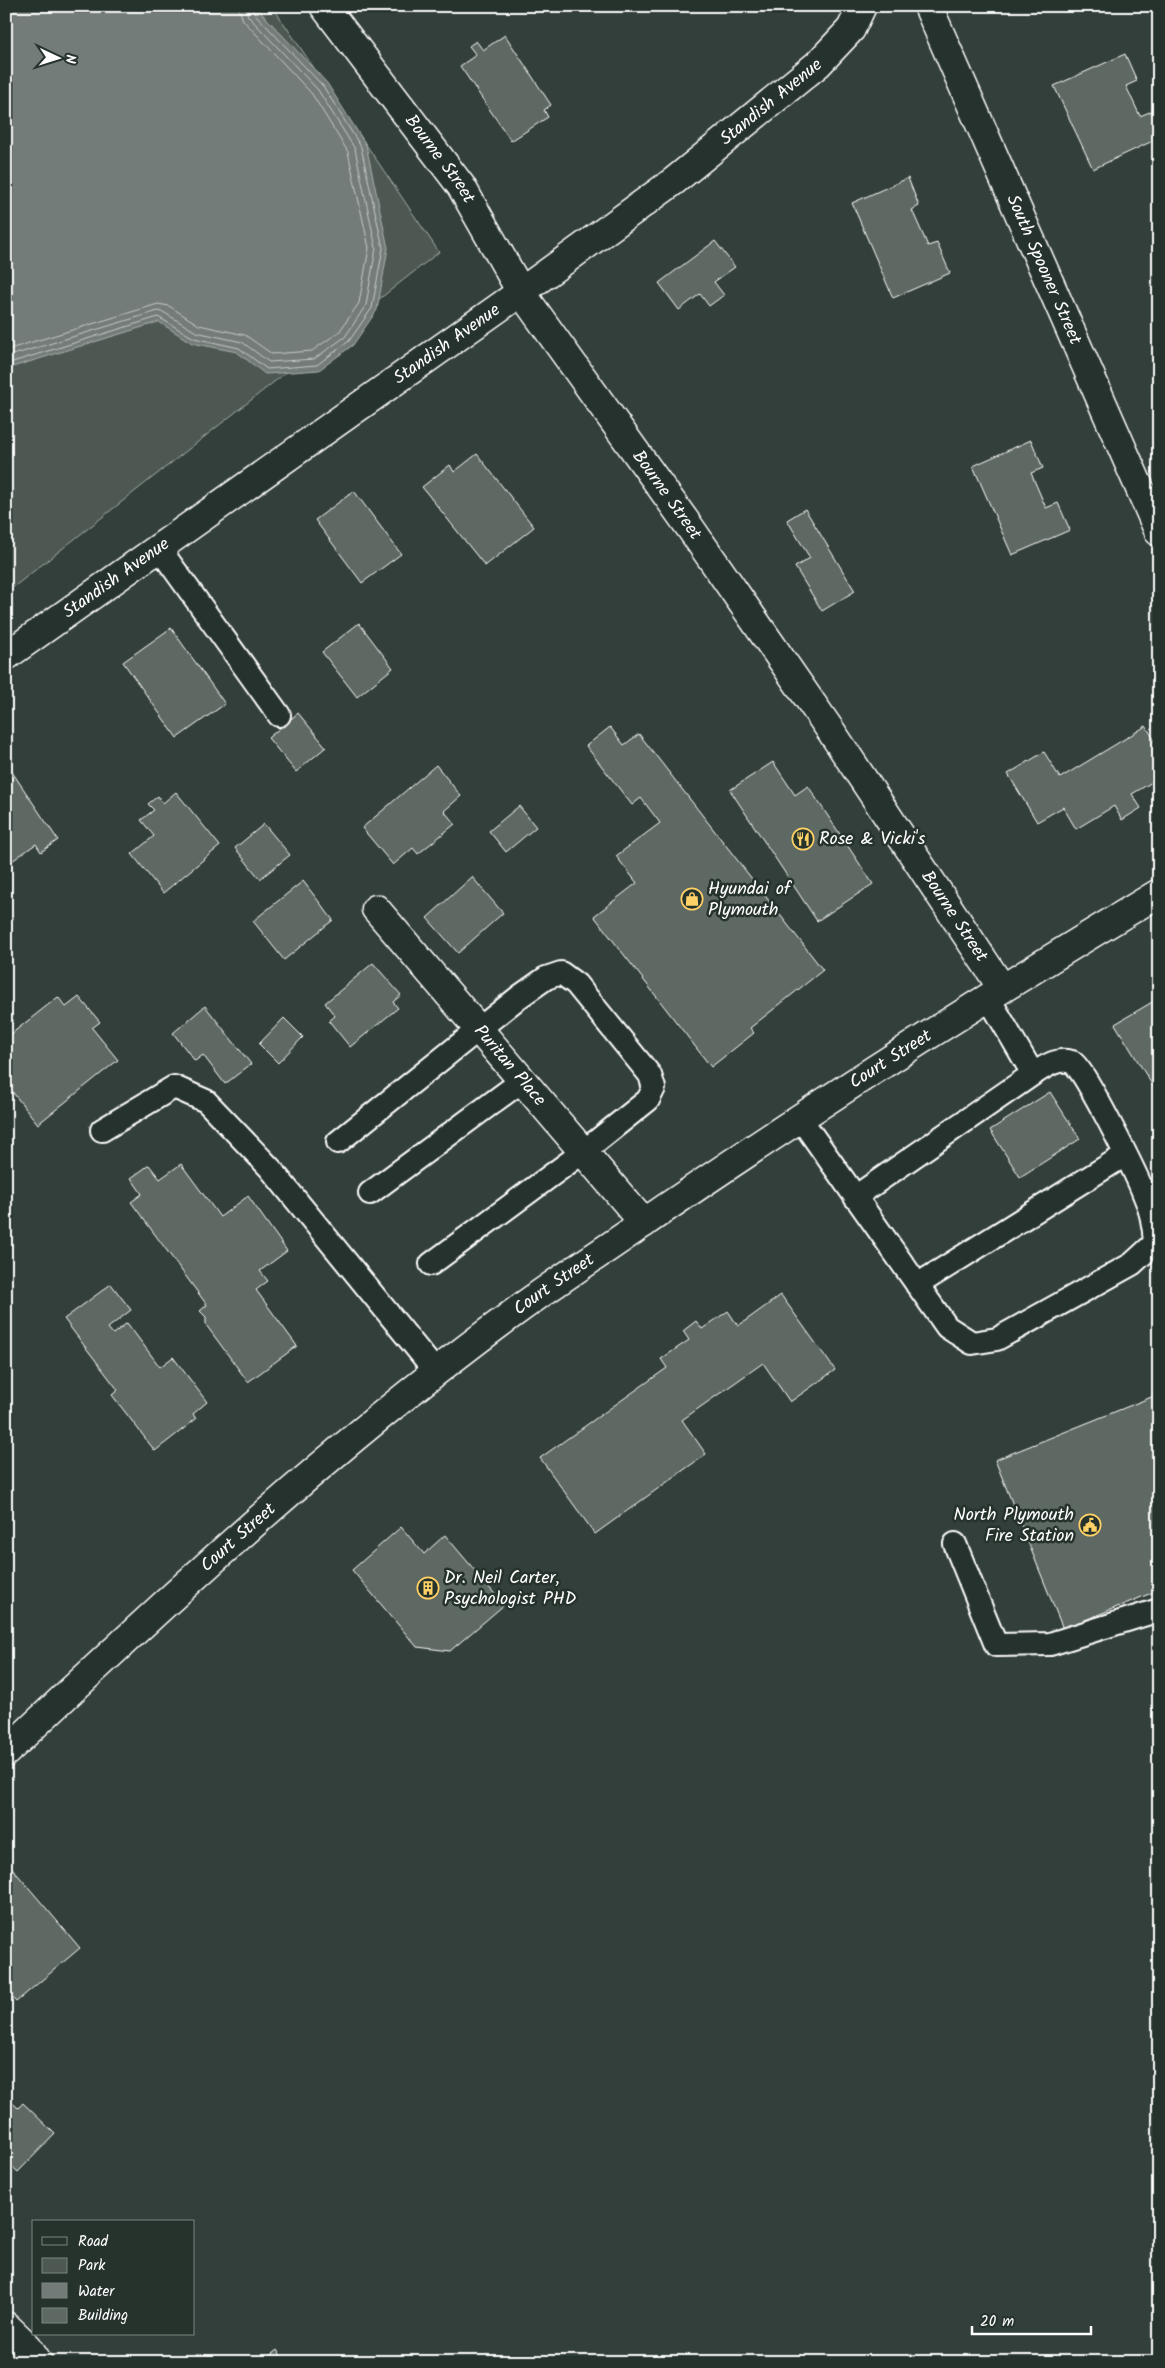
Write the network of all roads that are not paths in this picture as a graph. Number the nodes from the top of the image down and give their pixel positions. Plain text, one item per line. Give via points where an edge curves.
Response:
1 (324, 6) edge
2 (862, 6) edge
3 (928, 6) edge
4 (521, 292) junction
5 (1159, 532) edge
6 (159, 548) junction
7 (6, 656) edge
8 (279, 715) dead end
9 (1159, 893) edge
10 (376, 908) dead end
11 (995, 992) junction
12 (479, 1030) junction
13 (1033, 1074) junction
14 (523, 1080) junction
15 (800, 1118) junction
16 (102, 1130) dead end
17 (338, 1142) dead end
18 (583, 1152) junction
19 (1125, 1155) junction
20 (370, 1193) dead end
21 (856, 1196) junction
22 (644, 1223) junction
23 (431, 1264) dead end
24 (917, 1286) junction
25 (436, 1372) junction
26 (955, 1544) dead end
27 (1159, 1610) edge
28 (6, 1752) edge
29 (6, 2326) edge
30 (38, 2362) edge

1 - 4 street, Bourne Street via 461,186
2 - 4 street, Standish Avenue via 851,30 780,96 674,182
3 - 5 street, South Spooner Street
4 - 6 street, Standish Avenue
4 - 11 street, Bourne Street via 836,739
6 - 7 street, Standish Avenue
6 - 8 lane
9 - 11 street, Court Street
10 - 12 street, Puritan Place
11 - 13 lane
11 - 15 street, Court Street
12 - 14 street, Puritan Place
12 - 17 lane
12 - 18 lane via 546,978 560,973 576,984 650,1075 654,1088 648,1100
13 - 19 lane via 1054,1062 1076,1064
13 - 21 lane
14 - 18 street, Puritan Place
14 - 20 lane
15 - 21 lane
15 - 22 street, Court Street
16 - 25 lane via 174,1087 206,1101 270,1168
18 - 22 street, Puritan Place
18 - 23 lane
19 - 24 lane
19 - 24 lane via 1154,1225 1155,1242 1132,1264 996,1339 972,1343 947,1327
21 - 24 lane
22 - 25 street, Court Street
25 - 28 street, Court Street via 300,1483 134,1631
26 - 27 lane via 996,1645 1050,1644
29 - 30 street

